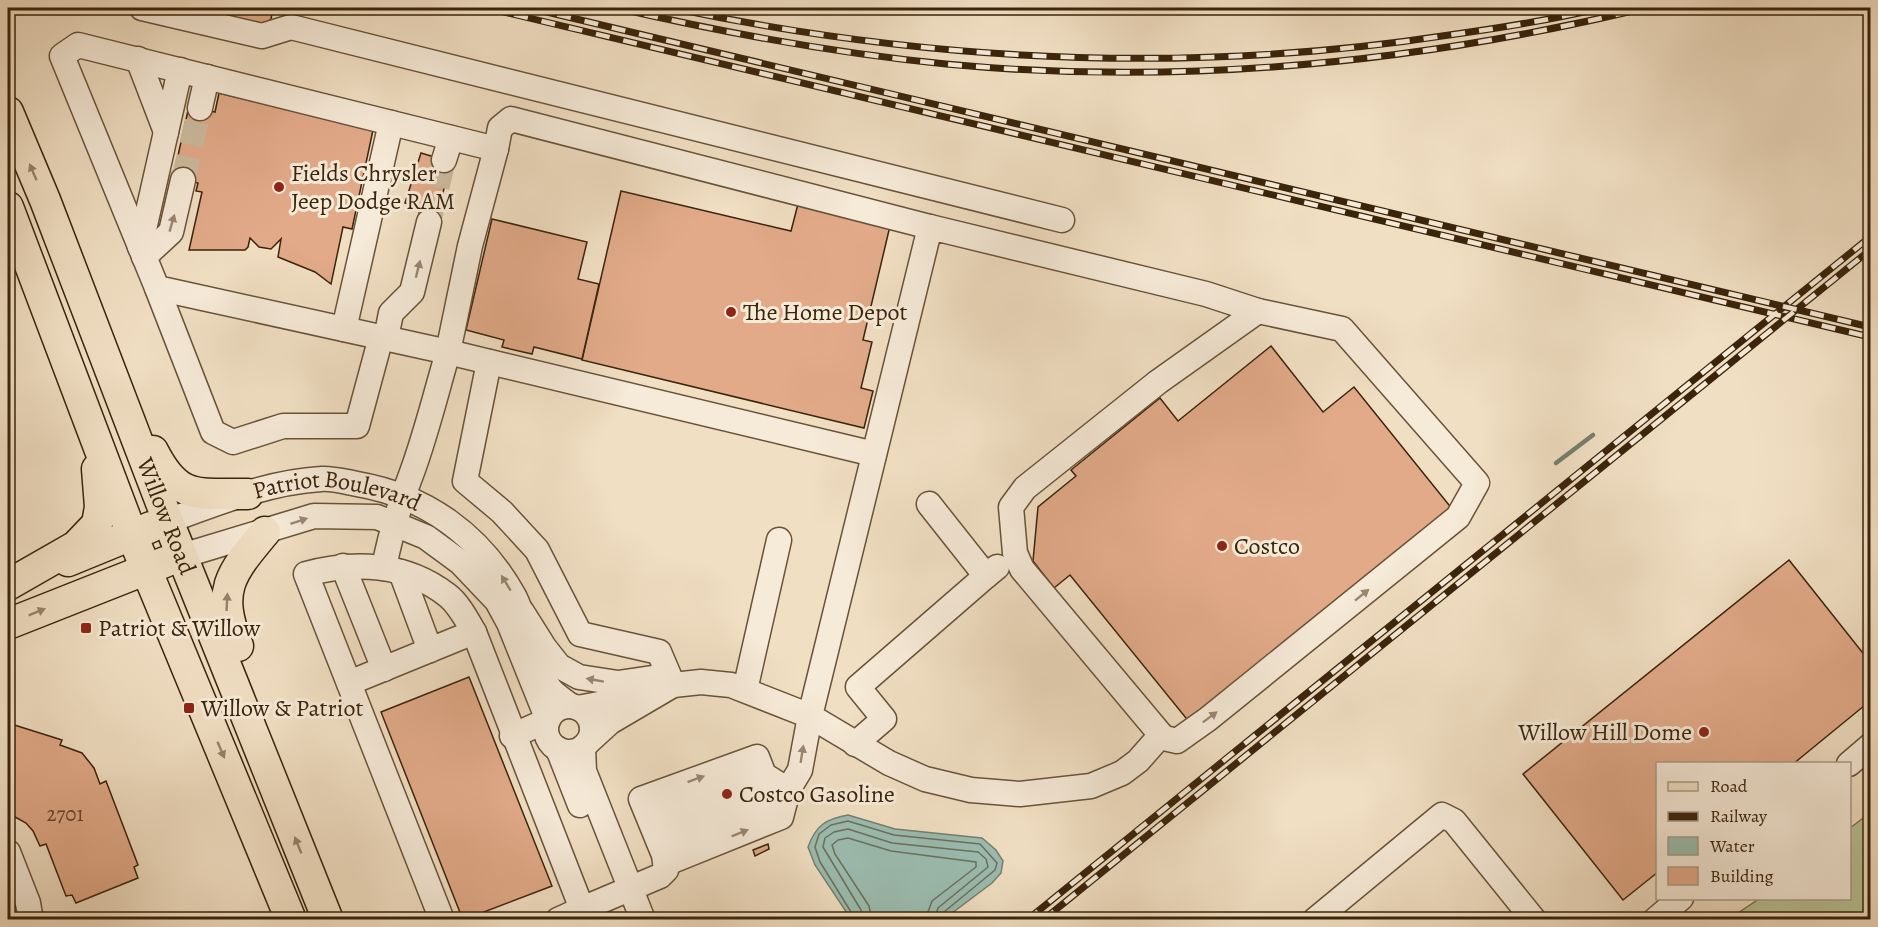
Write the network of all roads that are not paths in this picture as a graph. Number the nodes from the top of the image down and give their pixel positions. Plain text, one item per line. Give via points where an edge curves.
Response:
1 (142, 8) edge
2 (138, 59) junction
3 (180, 70) junction
4 (207, 77) junction
5 (200, 108) tunnel mouth
6 (8, 112) edge
7 (391, 123) junction
8 (166, 132) junction
9 (496, 149) junction
10 (183, 180) tunnel mouth
11 (45, 200) junction
12 (8, 207) edge
13 (8, 212) edge
14 (1062, 220) dead end
15 (429, 222) tunnel mouth
16 (930, 227) junction
17 (142, 252) junction
18 (157, 288) junction
19 (1258, 311) junction
20 (344, 329) junction
21 (383, 338) junction
22 (448, 352) junction
23 (489, 362) junction
24 (874, 454) junction
25 (248, 494) junction
26 (401, 495) junction
27 (929, 504) dead end
28 (168, 521) junction
29 (394, 524) junction
30 (265, 532) junction
31 (132, 535) junction
32 (779, 540) dead end
33 (1015, 553) junction
34 (182, 556) junction
35 (343, 566) junction
36 (146, 570) junction
37 (392, 570) junction
38 (986, 576) junction
39 (8, 585) edge
40 (66, 600) junction
41 (522, 612) junction
42 (8, 624) edge
43 (474, 632) junction
44 (430, 650) junction
45 (182, 657) junction
46 (384, 669) junction
47 (662, 681) junction
48 (349, 683) junction
49 (745, 690) junction
50 (574, 707) junction
51 (810, 716) junction
52 (548, 720) junction
53 (1160, 737) junction
54 (515, 743) junction
55 (586, 744) junction
56 (855, 744) junction
57 (1870, 746) edge
58 (555, 747) junction
59 (1851, 762) edge
60 (271, 778) junction
61 (788, 790) junction
62 (659, 842) junction
63 (1478, 850) junction
64 (8, 852) edge
65 (623, 890) junction
66 (1679, 900) edge
67 (582, 909) junction
68 (31, 920) edge
69 (291, 920) edge
70 (328, 920) edge
71 (442, 920) edge
72 (558, 920) edge
73 (625, 920) edge
74 (643, 920) edge
75 (1315, 920) edge
76 (1534, 920) edge
77 (1550, 920) edge
78 (1655, 920) edge

1 - 14 street via 262,36 291,27
2 - 3 street
2 - 8 street
2 - 17 street via 78,45 62,56
3 - 4 street
3 - 8 street
4 - 5 street
4 - 7 street
11 -> 6 main road, Willow Road
7 - 9 street via 448,149
7 - 20 street
8 - 17 street
9 - 16 street via 500,128 511,119
9 - 22 street
17 -> 10 street via 171,232
11 - 25 main road via 65,237 133,412 161,467 191,493
11 - 28 main road, Willow Road
12 - 31 main road, Willow Road
13 - 39 main road via 30,297 98,474 100,507 97,524 76,546
21 -> 15 street via 391,313 412,292
16 - 19 street via 1197,291
16 - 24 street
17 - 18 street
18 - 20 street
18 - 21 street via 213,432 233,442 283,426 357,426
19 - 33 street via 1158,382 1025,488 1011,507
53 -> 19 street via 1178,741 1208,719 1458,517 1477,483 1342,329
20 - 21 street
21 - 22 street
22 - 23 street
22 - 26 street via 411,476
23 - 24 street
23 - 47 street via 465,481 502,512 537,550 580,634 659,652
24 - 51 street
25 - 26 street, Patriot Boulevard via 323,478
25 - 28 street, Patriot Boulevard
26 - 29 street
41 -> 26 street, Patriot Boulevard via 479,546 454,524
27 - 38 street
28 - 31 main road, Patriot Boulevard
28 - 34 main road, Willow Road
30 -> 29 street, Patriot Boulevard via 314,516 376,517
29 - 37 street
29 - 52 street, Patriot Boulevard via 426,537 486,587 509,623
30 - 34 street, Patriot Boulevard
60 -> 30 main road via 271,729 226,618 227,593 237,565
31 - 36 main road, Willow Road
31 - 39 main road, Patriot Boulevard
32 - 49 street
33 - 38 street
33 - 53 street via 1022,569
34 - 36 main road, Patriot Boulevard
34 - 60 main road, Willow Road
35 - 37 street
35 - 46 street
35 - 48 street via 306,574
36 - 40 main road, Patriot Boulevard
36 - 45 main road, Willow Road
37 - 43 street via 413,576 448,595
37 - 44 street
38 - 56 street via 858,687 884,719
42 -> 40 main road, Patriot Boulevard
40 - 45 main road via 129,594 158,619
47 -> 41 street via 618,683 579,677 559,666
41 - 50 street, Patriot Boulevard via 550,688
43 - 44 street
43 - 54 street
44 - 46 street
45 -> 69 main road, Willow Road
46 - 48 street
47 - 49 street via 701,682
47 - 50 street via 604,703
47 - 55 street
48 - 71 street
49 - 51 street
50 - 52 street via 557,709
50 - 55 street, Patriot Boulevard via 591,723
51 - 56 street
61 -> 51 street via 800,770
52 - 54 street
52 - 58 street, Patriot Boulevard via 546,733
53 - 56 street via 1138,761 1108,780 1066,790 1020,794 995,794 926,779
54 - 58 street
54 - 67 street
55 - 58 street via 571,752
55 - 65 street, Patriot Boulevard via 584,771
57 - 59 street
58 - 65 street, Patriot Boulevard
70 -> 60 main road, Willow Road
62 -> 61 street via 781,817
62 -> 61 street via 641,799 757,757 764,775
62 - 65 street via 666,870
63 - 75 street via 1454,821 1442,815
63 - 76 street
63 - 77 street via 1495,850
64 - 68 street
65 - 67 street
65 - 73 street, Patriot Boulevard
65 - 74 street, Patriot Boulevard
66 - 78 street
67 - 72 street

